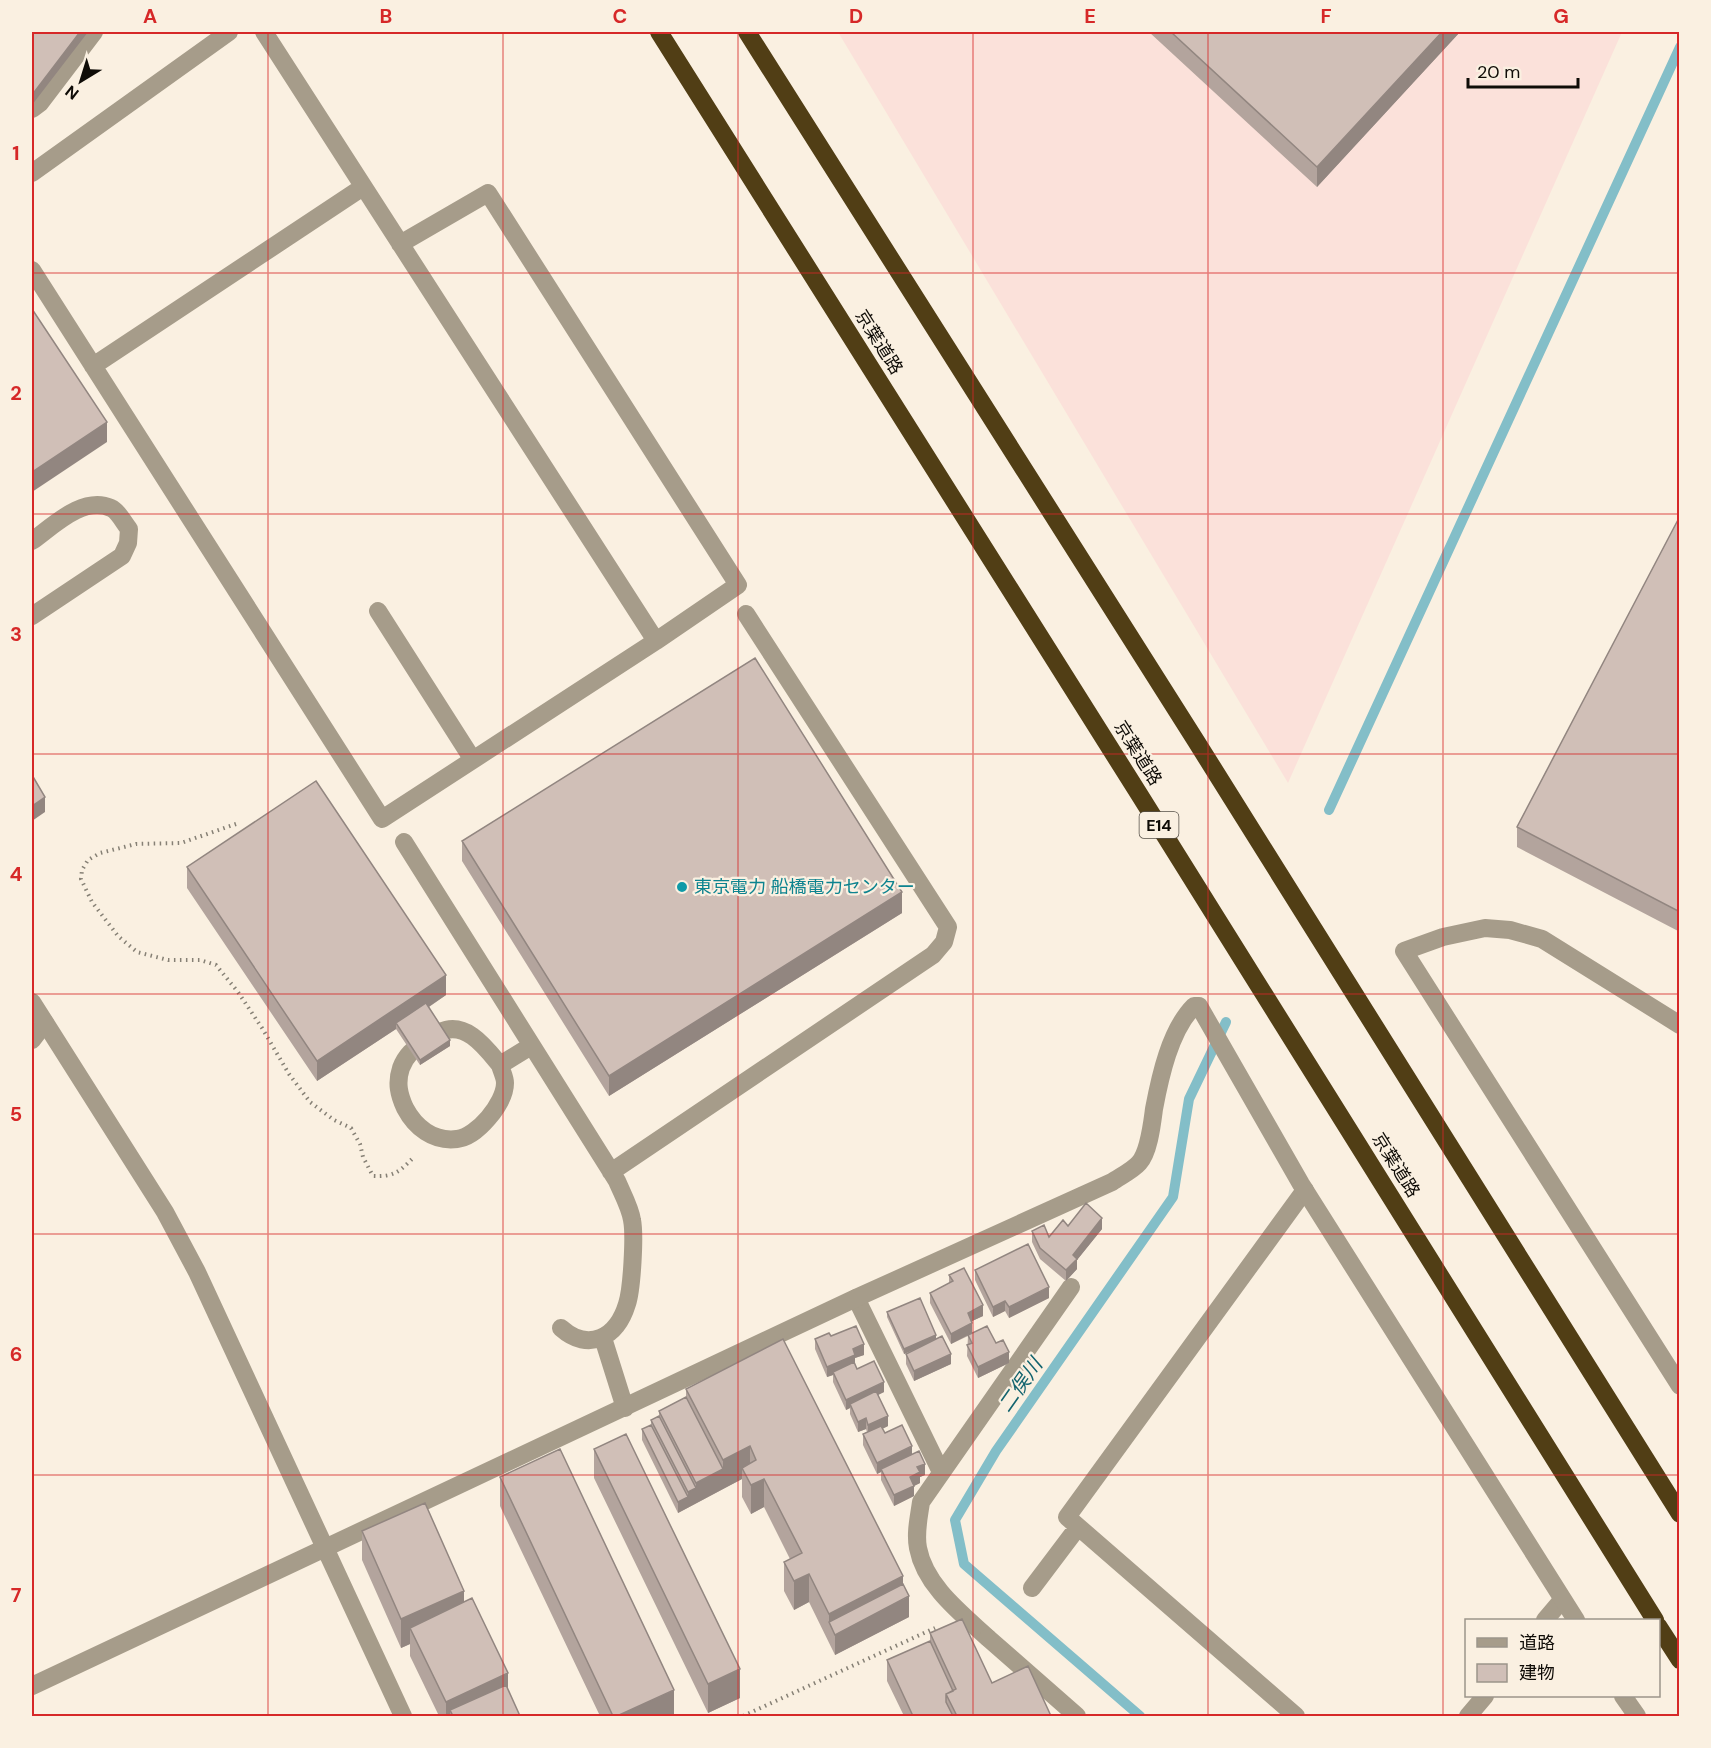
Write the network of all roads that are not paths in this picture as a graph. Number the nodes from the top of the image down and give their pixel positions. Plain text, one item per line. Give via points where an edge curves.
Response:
1 (94, 32) edge
2 (229, 32) edge
3 (264, 32) edge
4 (659, 32) edge
5 (747, 32) edge
6 (32, 109) edge
7 (32, 173) edge
8 (363, 188) junction
9 (400, 244) junction
10 (32, 270) edge
11 (93, 366) junction
12 (32, 541) edge
13 (378, 611) dead end
14 (746, 614) dead end
15 (32, 616) edge
16 (656, 641) junction
17 (473, 760) junction
18 (404, 842) dead end
19 (32, 1002) edge
20 (45, 1023) junction
21 (1680, 1026) edge
22 (32, 1040) edge
23 (531, 1046) junction
24 (500, 1065) junction
25 (611, 1172) junction
26 (1305, 1190) junction
27 (1071, 1287) dead end
28 (856, 1298) junction
29 (561, 1328) dead end
30 (603, 1338) junction
31 (1680, 1386) edge
32 (625, 1408) junction
33 (941, 1472) junction
34 (1680, 1514) edge
35 (1078, 1527) junction
36 (326, 1549) junction
37 (1032, 1588) dead end
38 (1562, 1600) junction
39 (1546, 1619) edge
40 (1574, 1619) edge
41 (1654, 1619) edge
42 (1660, 1628) edge
43 (1680, 1660) edge
44 (32, 1686) edge
45 (1483, 1697) edge
46 (1624, 1697) edge
47 (403, 1716) edge
48 (1077, 1716) edge
49 (1296, 1716) edge
50 (1468, 1716) edge
51 (1636, 1716) edge

1 - 6 street
2 - 7 street
3 - 8 street
4 - 41 highway, 京葉道路 / E14
5 - 34 highway
8 - 9 street
8 - 11 street
9 - 16 street
9 - 16 street via 489,193 738,585
10 - 11 street
11 - 17 street via 382,819
12 - 15 street via 80,508 95,504 112,508 129,529 122,556
13 - 17 street
14 - 25 street via 948,927 944,942 933,955
16 - 17 street
18 - 23 street
19 - 20 street
20 - 22 street
20 - 36 street via 170,1222 218,1315
21 - 31 street via 1542,939 1510,930 1485,928 1404,951
23 - 24 street
23 - 25 street
24 - 24 street via 505,1082 492,1115 458,1140 420,1130 398,1094 404,1060 441,1031 464,1031 481,1042
25 - 30 street via 632,1219 631,1273 628,1303 620,1320
26 - 28 street via 1208,1020 1199,1006 1194,1006 1178,1028 1159,1083 1149,1141 1140,1162 1112,1182
26 - 35 street via 1067,1517
26 - 38 street
27 - 33 street
28 - 32 street
28 - 33 street
29 - 30 street via 571,1337 590,1341
30 - 32 street
32 - 36 street
33 - 48 street via 921,1502 917,1526 918,1548 925,1569 963,1615
35 - 37 street
35 - 49 street
36 - 44 street
36 - 47 street
38 - 39 street
38 - 40 street
42 - 43 highway
45 - 50 street
46 - 51 street

